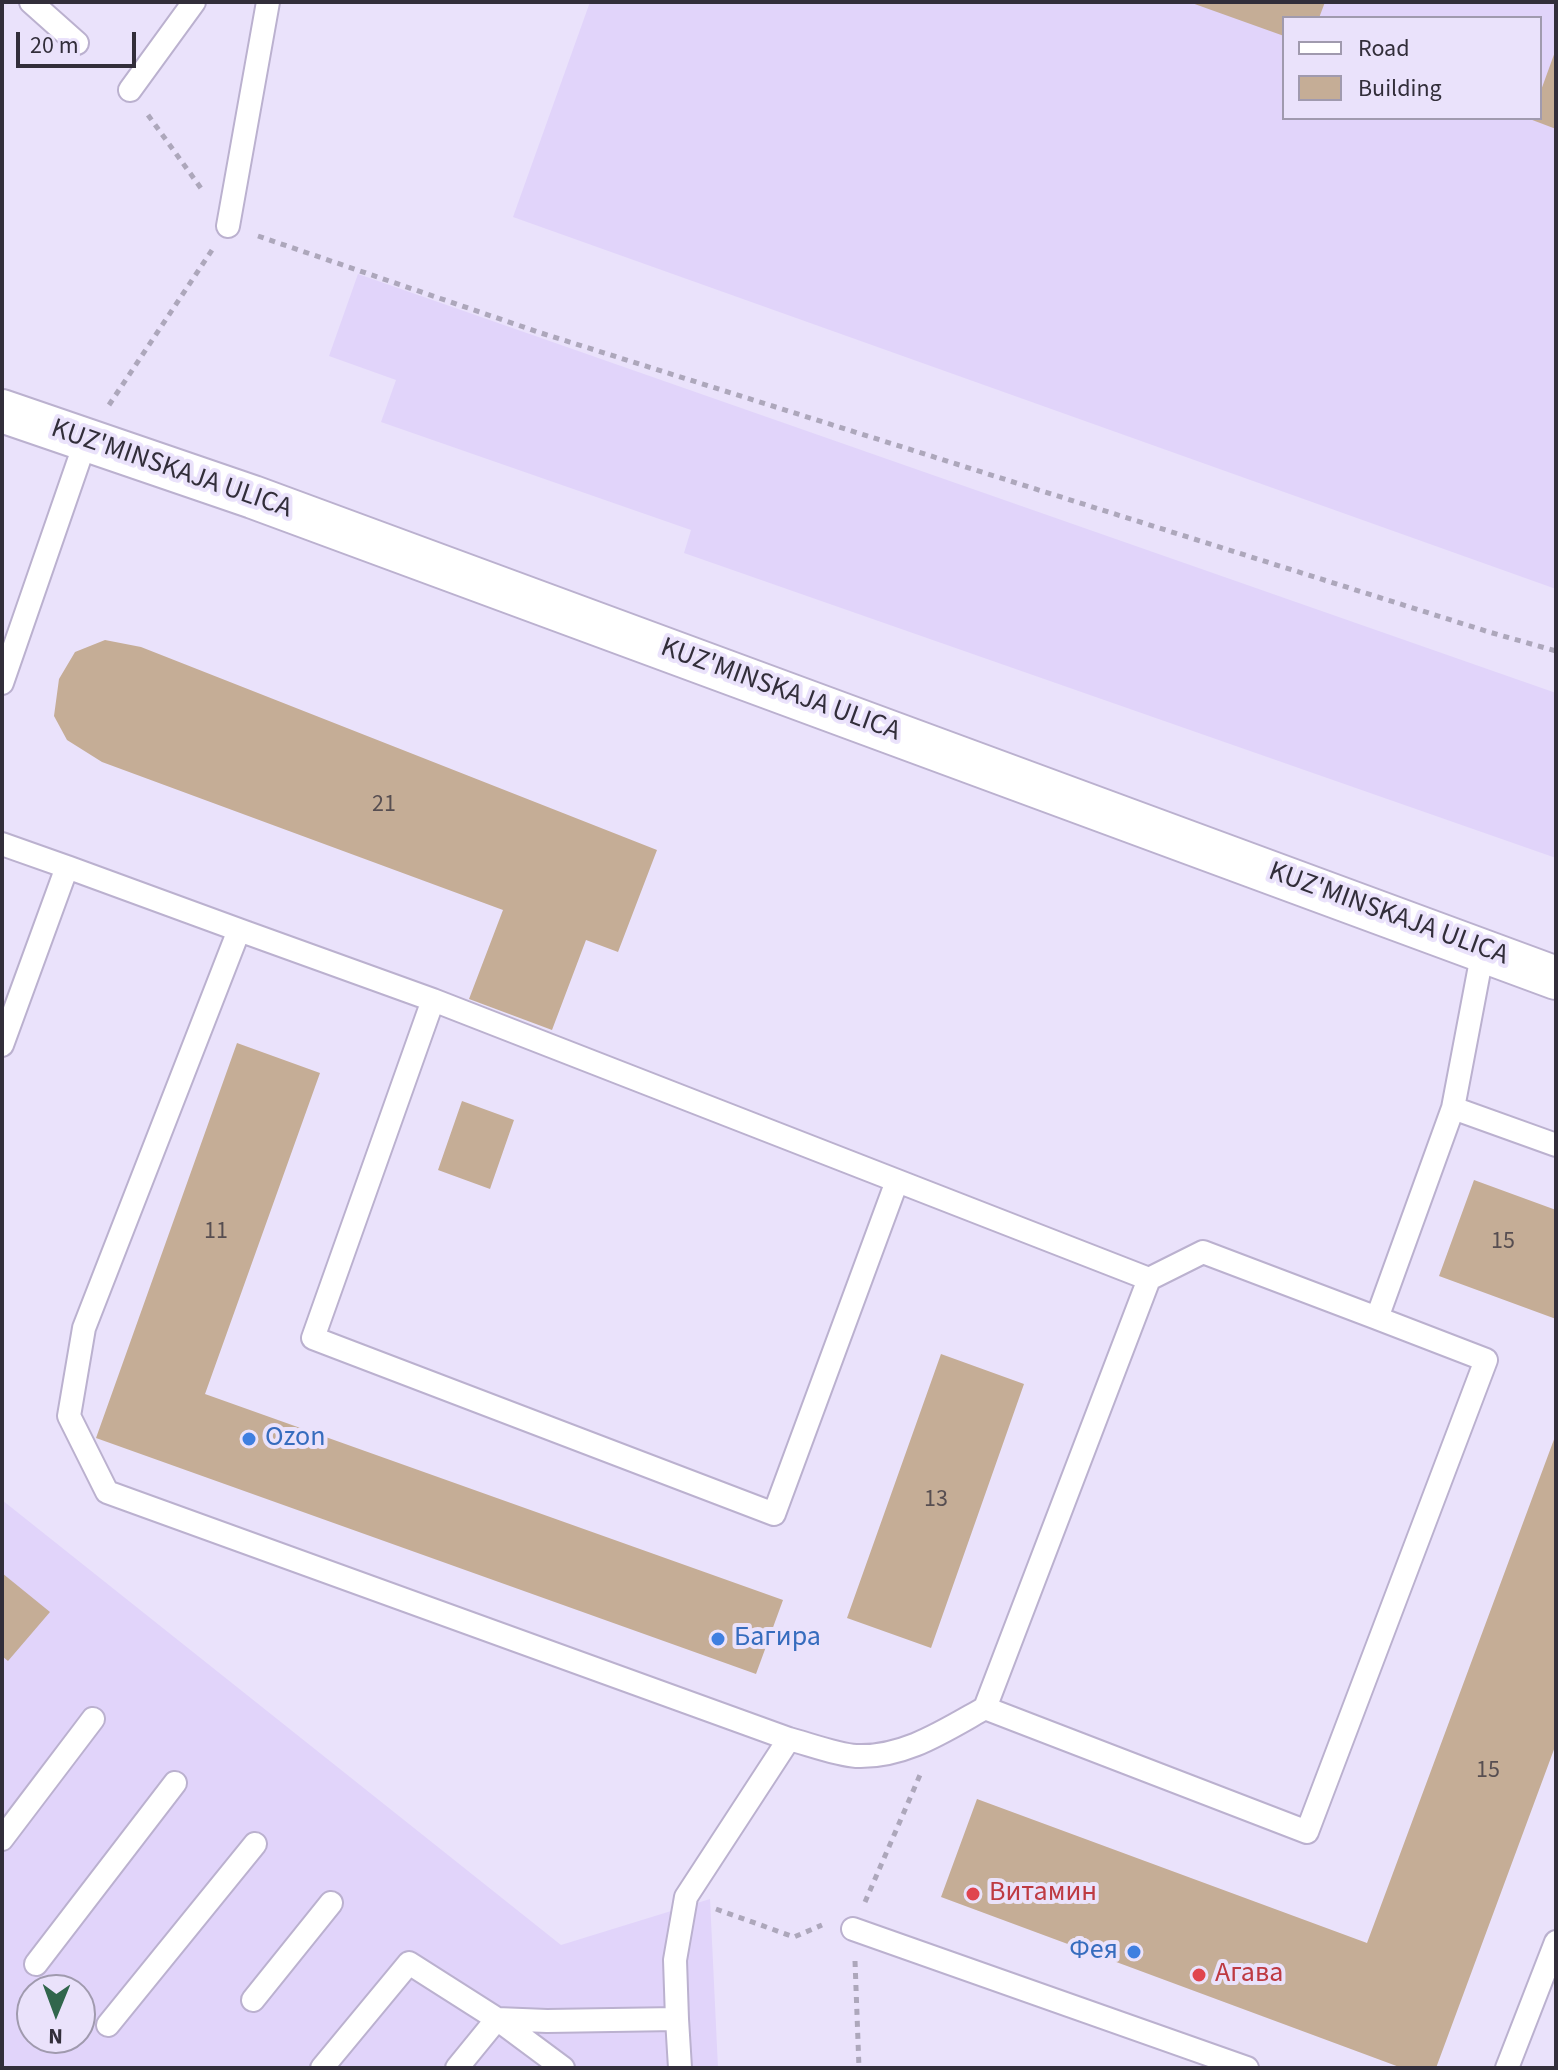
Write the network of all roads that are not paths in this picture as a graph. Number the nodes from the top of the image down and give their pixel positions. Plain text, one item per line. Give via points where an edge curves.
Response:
1 (31, 2) edge
2 (194, 2) edge
3 (268, 2) edge
4 (77, 43) dead end
5 (130, 90) road end
6 (228, 226) road end
7 (2, 411) edge
8 (86, 440) junction
9 (2, 683) edge
10 (2, 844) edge
11 (67, 867) junction
12 (239, 930) junction
13 (1483, 950) junction
14 (1556, 978) edge
15 (433, 1000) junction
16 (2, 1045) edge
17 (1453, 1108) junction
18 (1556, 1145) edge
19 (897, 1181) junction
20 (1149, 1279) junction
21 (1377, 1318) junction
22 (985, 1708) junction
23 (93, 1719) dead end
24 (789, 1739) junction
25 (175, 1783) dead end
26 (2, 1839) edge
27 (255, 1844) dead end
28 (331, 1903) dead end
29 (853, 1929) road end
30 (1556, 1942) edge
31 (36, 1964) dead end
32 (253, 2000) dead end
33 (497, 2019) junction
34 (677, 2019) junction
35 (108, 2025) dead end
36 (322, 2068) edge
37 (457, 2068) edge
38 (563, 2068) edge
39 (680, 2068) edge
40 (1247, 2068) edge
41 (1507, 2068) edge

1 - 4 lane
2 - 5 lane
3 - 6 lane
7 - 8 street, KUZ'MINSKAJA ULICA
8 - 9 lane
8 - 13 street, KUZ'MINSKAJA ULICA
10 - 11 lane
11 - 12 lane
11 - 16 lane
12 - 15 lane
12 - 24 lane via 84,1328 69,1416 107,1492
13 - 14 street, KUZ'MINSKAJA ULICA
13 - 17 lane
15 - 19 lane
15 - 19 lane via 313,1338 774,1514
17 - 18 lane
17 - 21 lane
19 - 20 lane
20 - 21 lane via 1203,1252
20 - 22 lane
21 - 22 lane via 1486,1360 1307,1832
22 - 24 lane via 897,1753 854,1756
23 - 26 lane
24 - 34 lane via 686,1897 675,1960
25 - 31 lane
27 - 35 lane
28 - 32 lane
29 - 40 lane
30 - 41 lane
33 - 34 lane
33 - 36 lane via 409,1963
33 - 37 lane
33 - 38 lane
34 - 39 lane

